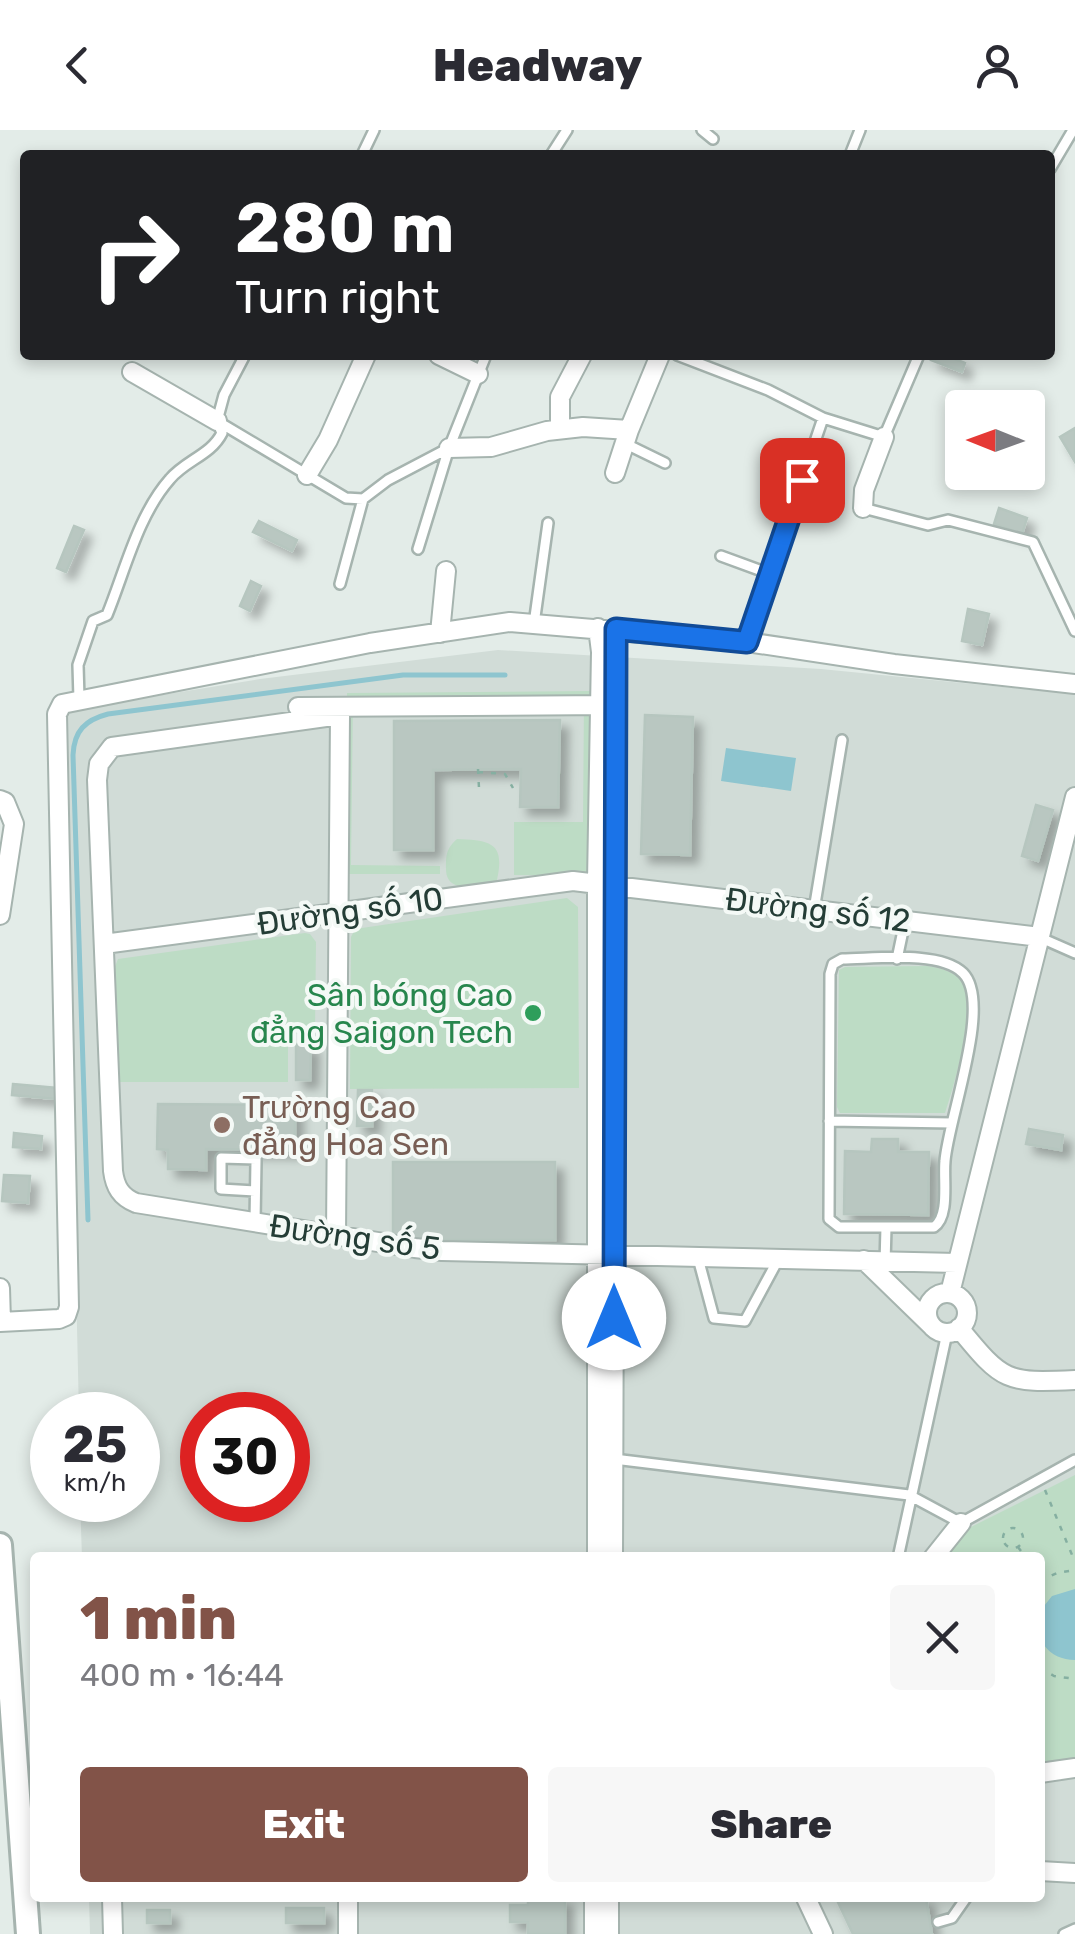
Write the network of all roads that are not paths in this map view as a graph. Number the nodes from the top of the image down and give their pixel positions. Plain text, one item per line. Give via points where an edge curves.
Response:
1 (702, 130) edge
2 (1073, 130) edge
3 (712, 139) dead end
4 (1055, 161) edge
5 (242, 360) edge
6 (364, 360) edge
7 (449, 360) edge
8 (484, 360) edge
9 (579, 360) edge
10 (658, 360) edge
11 (690, 360) edge
12 (917, 360) edge
13 (132, 372) dead end
14 (478, 374) junction
15 (823, 418) junction
16 (216, 421) junction
17 (560, 430) junction
18 (626, 437) junction
19 (884, 437) junction
20 (449, 448) junction
21 (665, 463) dead end
22 (615, 473) dead end
23 (308, 475) junction
24 (363, 499) junction
25 (863, 508) joint
26 (548, 523) dead end
27 (418, 549) dead end
28 (721, 556) dead end
29 (446, 571) dead end
30 (770, 574) junction
31 (340, 584) dead end
32 (534, 624) junction
33 (607, 629) junction
34 (1075, 631) edge
35 (440, 633) junction
36 (747, 642) junction
37 (1075, 684) edge
38 (79, 700) junction
39 (607, 705) junction
40 (298, 707) dead end
41 (842, 740) dead end
42 (1075, 797) edge
43 (0, 800) edge
44 (605, 882) junction
45 (814, 910) junction
46 (338, 912) junction
47 (0, 915) edge
48 (905, 920) junction
49 (1040, 937) junction
50 (104, 944) junction
51 (1075, 953) edge
52 (897, 959) junction
53 (829, 1121) junction
54 (952, 1123) junction
55 (255, 1192) junction
56 (255, 1222) junction
57 (886, 1227) junction
58 (336, 1235) junction
59 (606, 1254) junction
60 (698, 1256) junction
61 (779, 1258) junction
62 (957, 1263) junction
63 (885, 1271) junction
64 (0, 1288) edge
65 (950, 1293) junction
66 (0, 1322) edge
67 (946, 1329) junction
68 (1075, 1380) edge
69 (613, 1459) junction
70 (1075, 1460) edge
71 (909, 1495) junction
72 (961, 1524) junction
73 (0, 1546) edge
74 (597, 1552) edge
75 (613, 1552) edge
76 (899, 1552) edge
77 (938, 1552) edge
78 (2, 1603) edge
79 (1075, 1768) edge
80 (1045, 1772) edge
81 (1045, 1871) edge
82 (1075, 1873) edge
83 (112, 1902) edge
84 (348, 1902) edge
85 (594, 1902) edge
86 (610, 1902) edge
87 (808, 1902) edge
88 (963, 1902) edge
89 (938, 1922) dead end
90 (1075, 1929) edge
91 (28, 1934) edge
92 (113, 1934) edge
93 (348, 1934) edge
94 (594, 1934) edge
95 (609, 1934) edge
96 (823, 1934) edge
97 (1064, 1934) edge

1 - 3 lane
2 - 4 lane
5 - 16 lane
6 - 23 street
7 - 14 street
8 - 14 lane
9 - 17 street via 560,397
10 - 18 street
11 - 15 lane
12 - 19 lane
13 - 16 street
14 - 20 lane
15 - 19 lane
15 - 30 lane
16 - 23 lane
16 - 38 lane via 222,433 215,446 169,480 152,505 107,615 94,621 78,665
17 - 18 street via 606,427
17 - 20 street via 491,448
18 - 21 lane
18 - 22 street
19 - 25 street
20 - 24 lane
20 - 27 lane
23 - 24 lane via 346,498
24 - 31 lane
25 - 34 lane via 1033,542
26 - 32 lane
28 - 30 lane
29 - 35 street
30 - 36 lane
32 - 33 street
32 - 35 street
33 - 36 street
33 - 39 street
35 - 38 street
36 - 37 street
38 - 66 street via 62,704 57,714 69,1308 60,1320
39 - 40 street
39 - 44 street
41 - 45 lane
42 - 49 street
43 - 47 street via 14,824
44 - 45 street, Đường số 12
44 - 46 street, Đường số 10 via 573,880
44 - 59 street
45 - 48 street, Đường số 12
46 - 50 street, Đường số 10
46 - 50 street via 340,715 107,750 97,780
46 - 58 street
48 - 49 street, Đường số 12
48 - 52 lane
49 - 51 lane
49 - 62 street
50 - 56 street, Đường số 5 via 118,1190 136,1202
52 - 53 lane via 831,966
52 - 54 lane via 944,962 964,973 972,988 974,1021
53 - 54 lane
53 - 57 lane via 830,1222
54 - 57 lane via 939,1225
55 - 55 lane via 254,1157 221,1158 221,1190
55 - 56 lane
56 - 58 street, Đường số 5
57 - 63 lane
58 - 59 street, Đường số 5 via 442,1251
59 - 60 street, Đường số 5
59 - 69 street
59 - 74 street
60 - 61 street, Đường số 5
60 - 61 lane via 714,1318 745,1322
61 - 63 street, Đường số 5 via 864,1260
62 - 63 street, Đường số 5
62 - 65 street
63 - 67 street
64 - 66 street
65 - 67 street via 960,1298 966,1318
65 - 67 street via 929,1304 928,1316
67 - 68 street via 1010,1378
67 - 71 lane
69 - 71 lane
69 - 75 street
70 - 72 lane
71 - 72 lane
71 - 76 lane
72 - 77 street
73 - 78 street
78 - 91 street
79 - 80 street
81 - 82 street
83 - 92 street
84 - 93 street
85 - 94 street
86 - 95 street
87 - 96 street
88 - 89 lane via 952,1918
90 - 97 lane

